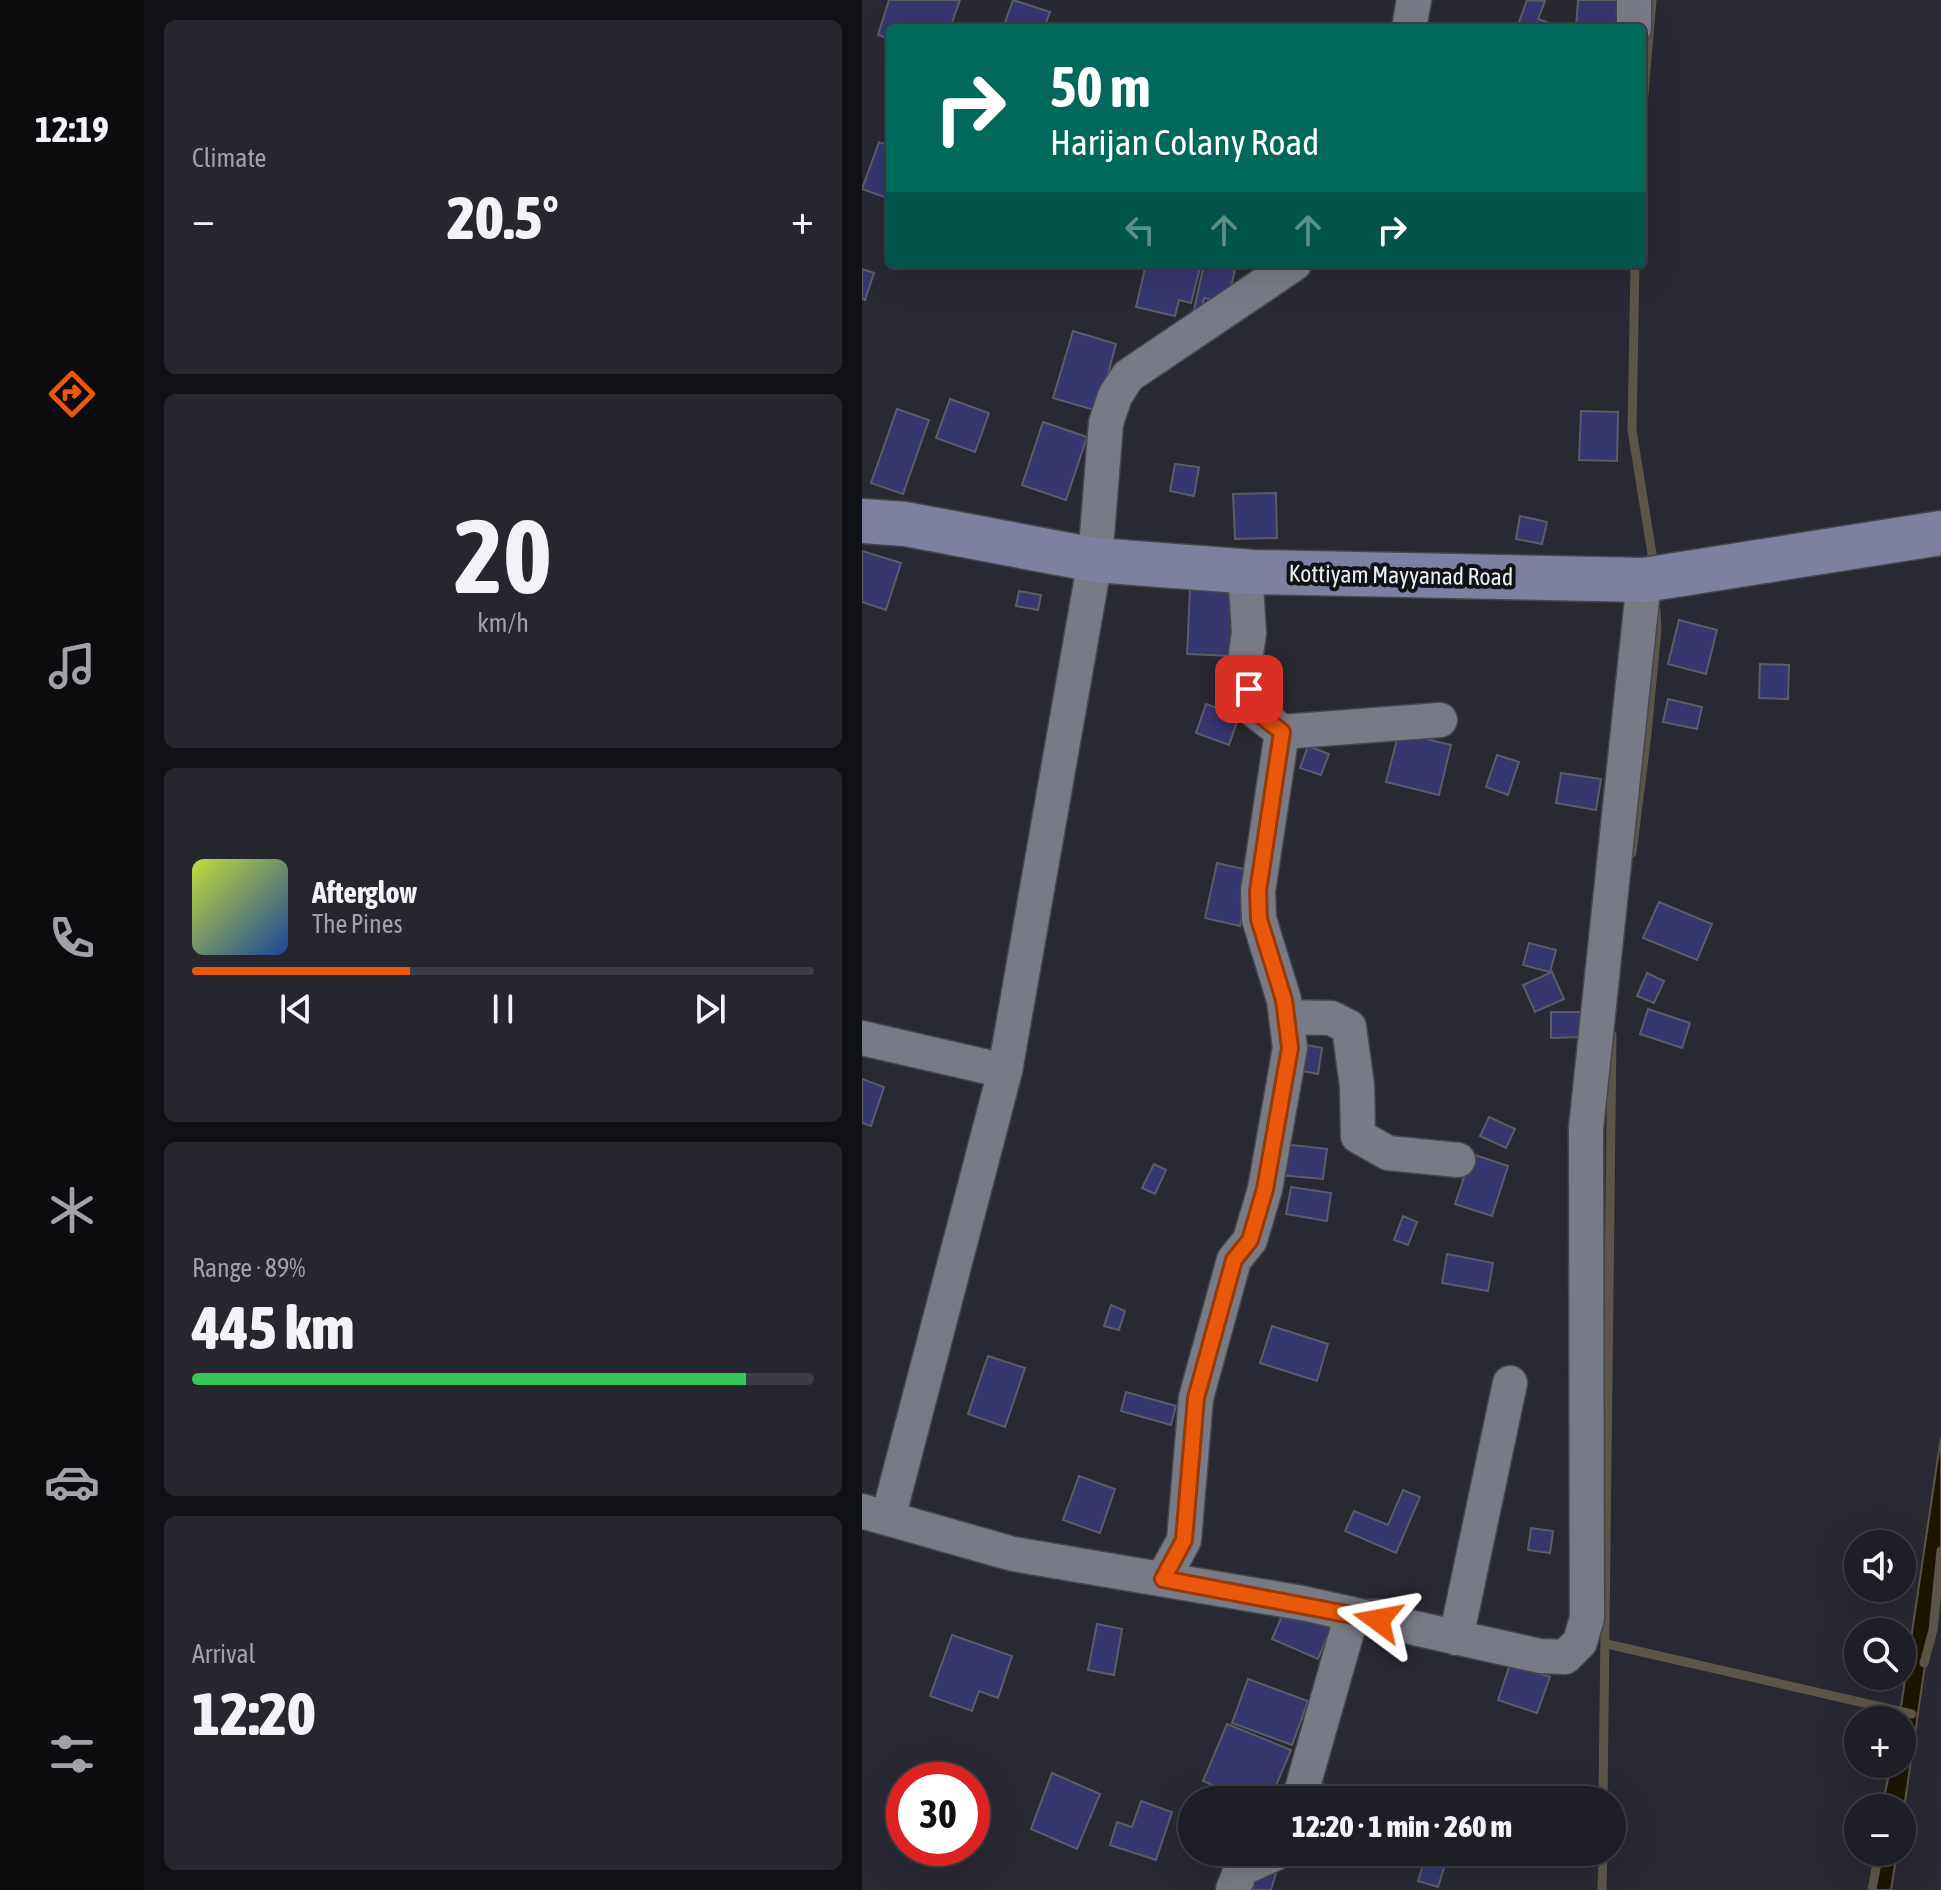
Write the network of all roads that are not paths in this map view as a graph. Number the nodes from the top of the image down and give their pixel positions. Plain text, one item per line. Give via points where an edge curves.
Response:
1 (1414, 0) edge
2 (1634, 0) edge
3 (1410, 24) edge
4 (1634, 24) edge
5 (1288, 268) edge
6 (862, 521) edge
7 (1941, 533) edge
8 (1095, 560) junction
9 (1245, 571) junction
10 (1644, 580) junction
11 (1440, 720) dead end
12 (1282, 732) junction
13 (1286, 1017) junction
14 (862, 1038) edge
15 (1005, 1071) junction
16 (1458, 1160) dead end
17 (1510, 1383) dead end
18 (875, 1515) edge
19 (1163, 1579) junction
20 (1352, 1614) junction
21 (1456, 1638) junction
22 (1303, 1786) edge
23 (1248, 1866) edge
24 (1233, 1890) edge

1 - 3 street
2 - 4 street
5 - 8 street via 1128,376 1106,423
6 - 8 street, Kottiyam Mayyanad Road via 905,524
7 - 10 street, Kottiyam Mayyanad Road
8 - 9 street, Kottiyam Mayyanad Road
8 - 15 street
9 - 10 street, Kottiyam Mayyanad Road
9 - 12 street via 1249,633 1244,667 1254,710
10 - 21 street via 1586,1128 1587,1618 1580,1642 1565,1657
11 - 12 street
12 - 13 street via 1258,891 1259,919
13 - 16 street via 1331,1018 1349,1027 1358,1136 1388,1153
13 - 19 street via 1290,1048 1265,1189 1250,1240 1234,1260 1199,1384 1184,1540
14 - 15 street
15 - 18 street
17 - 21 street
18 - 19 street via 1013,1554
19 - 20 street
20 - 21 street
20 - 22 street
23 - 24 street via 1241,1869

